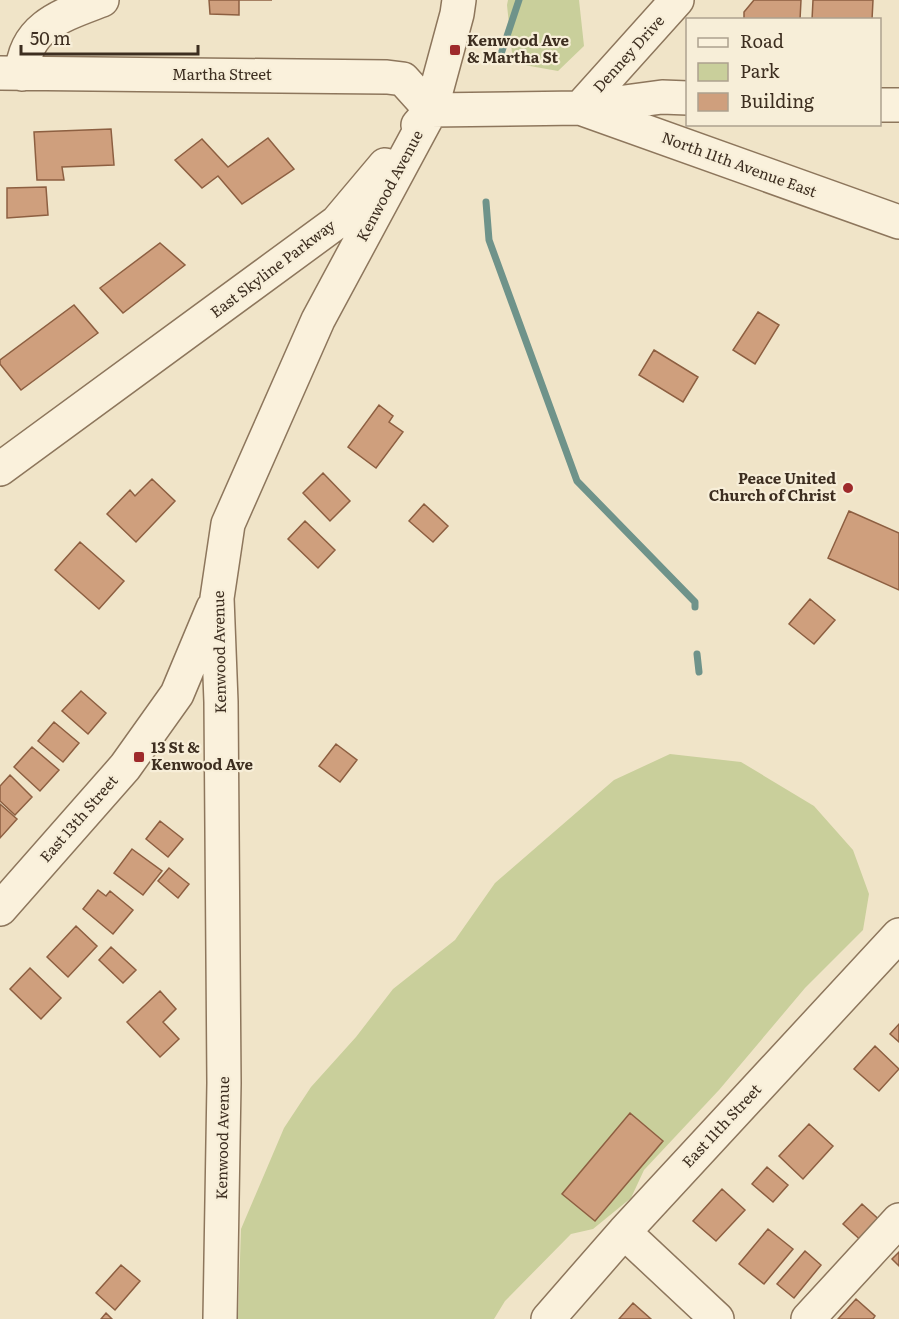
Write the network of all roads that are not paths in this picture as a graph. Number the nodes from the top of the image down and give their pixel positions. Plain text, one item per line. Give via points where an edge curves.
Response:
1 (102, 0) edge
2 (459, 0) edge
3 (677, 0) edge
4 (11, 73) edge
5 (686, 98) edge
6 (881, 105) edge
7 (899, 105) edge
8 (580, 108) junction
9 (431, 110) junction
10 (899, 222) edge
11 (0, 469) edge
12 (217, 598) junction
13 (0, 909) edge
14 (899, 935) edge
15 (899, 1220) edge
16 (624, 1232) junction
17 (220, 1319) edge
18 (548, 1319) edge
19 (717, 1319) edge
20 (808, 1319) edge

1 - 4 street via 51,22 31,39
2 - 9 street, Kenwood Avenue
3 - 8 street, Denney Drive
4 - 9 street, Martha Street via 387,77 403,80
5 - 8 street via 662,97
6 - 7 street
8 - 9 street
8 - 10 street, North 11th Avenue East
9 - 11 street, East Skyline Parkway via 337,222
9 - 12 street, Kenwood Avenue via 318,320 228,524
12 - 13 street, East 13th Street via 177,694 125,767
12 - 17 street, Kenwood Avenue via 224,1083
14 - 16 street, East 11th Street
15 - 20 street
16 - 18 street, East 11th Street
16 - 19 street

